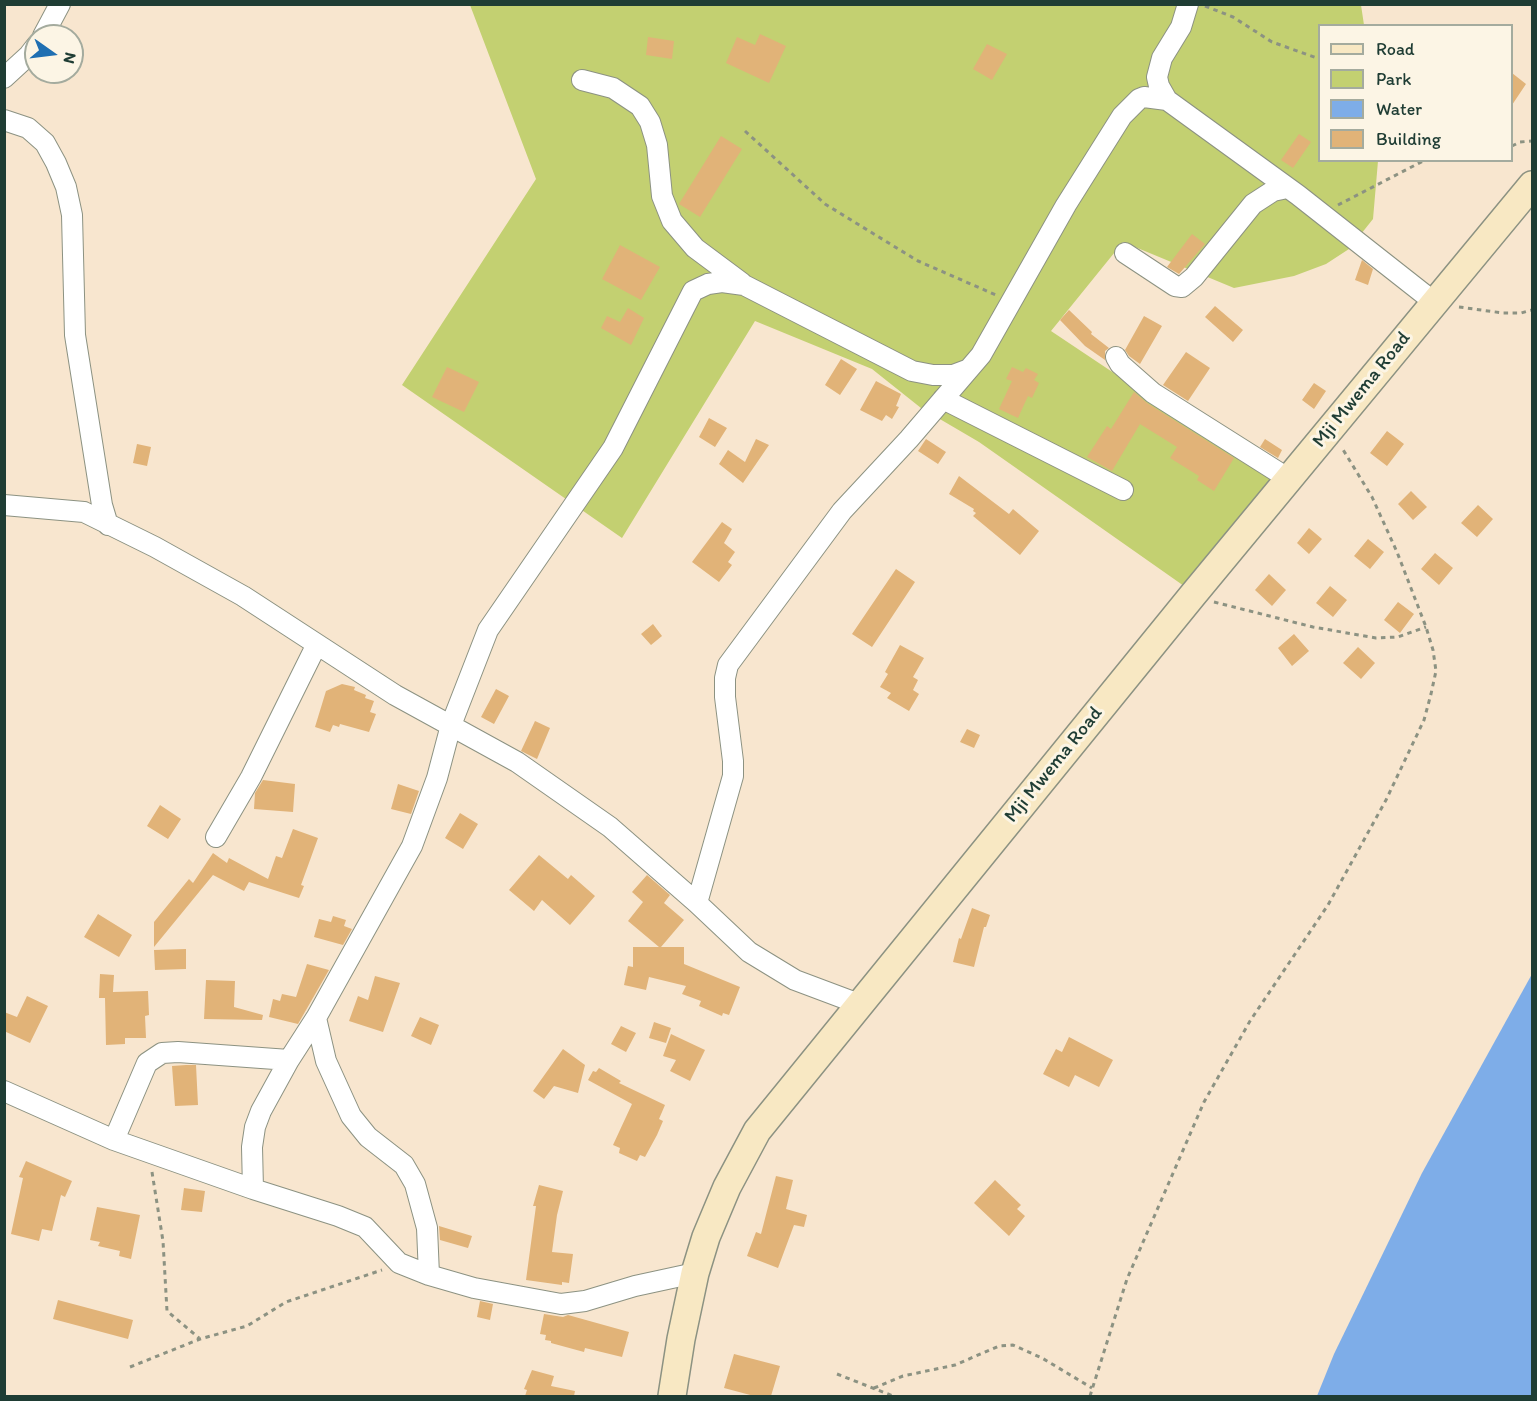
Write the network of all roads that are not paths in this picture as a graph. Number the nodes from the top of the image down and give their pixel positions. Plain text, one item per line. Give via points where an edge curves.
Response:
1 (60, 4) edge
2 (1188, 4) edge
3 (49, 24) edge
4 (24, 60) edge
5 (4, 78) edge
6 (582, 80) dead end
7 (1167, 100) junction
8 (4, 120) edge
9 (1533, 185) edge
10 (1287, 188) junction
11 (1125, 253) dead end
12 (744, 285) junction
13 (1434, 302) junction
14 (1116, 357) dead end
15 (969, 369) junction
16 (943, 399) junction
17 (1289, 479) junction
18 (1123, 490) dead end
19 (4, 505) edge
20 (108, 525) junction
21 (317, 644) junction
22 (451, 725) junction
23 (216, 837) dead end
24 (697, 903) junction
25 (859, 1004) junction
26 (316, 1018) junction
27 (289, 1060) junction
28 (4, 1090) edge
29 (114, 1140) junction
30 (253, 1189) junction
31 (695, 1273) junction
32 (429, 1275) junction
33 (672, 1396) edge

1 - 3 street
2 - 7 street via 1157,77
4 - 5 street
6 - 12 street via 613,88 640,106 657,145 662,196 672,221 695,248
7 - 10 street
7 - 15 street via 1144,97 1122,117
8 - 20 street via 28,128 45,143 66,187 72,215 75,335
9 - 13 main road, Mji Mwema Road
10 - 11 street via 1273,191 1252,204 1182,287
10 - 13 street
12 - 15 street via 912,370 953,375
12 - 22 street via 715,283 693,291 613,448 488,630
13 - 17 main road, Mji Mwema Road
14 - 17 street via 1153,393
15 - 16 street
16 - 18 street
16 - 24 street via 842,511 728,665 725,697 733,776
17 - 25 main road, Mji Mwema Road
19 - 20 street via 84,512
20 - 21 street via 200,571
21 - 22 street via 395,695
21 - 23 street via 251,777
22 - 24 street via 517,762 610,827
22 - 26 street via 412,846
24 - 25 street via 749,952 774,968
25 - 31 main road, Mji Mwema Road via 757,1131 727,1187
26 - 27 street
26 - 32 street via 326,1061 351,1116 368,1137 404,1165 415,1184 427,1228
27 - 29 street via 162,1053 147,1063
27 - 30 street via 255,1127
28 - 29 street
29 - 30 street
30 - 32 street via 365,1227 399,1263
31 - 32 street via 561,1304
31 - 33 main road, Mji Mwema Road

